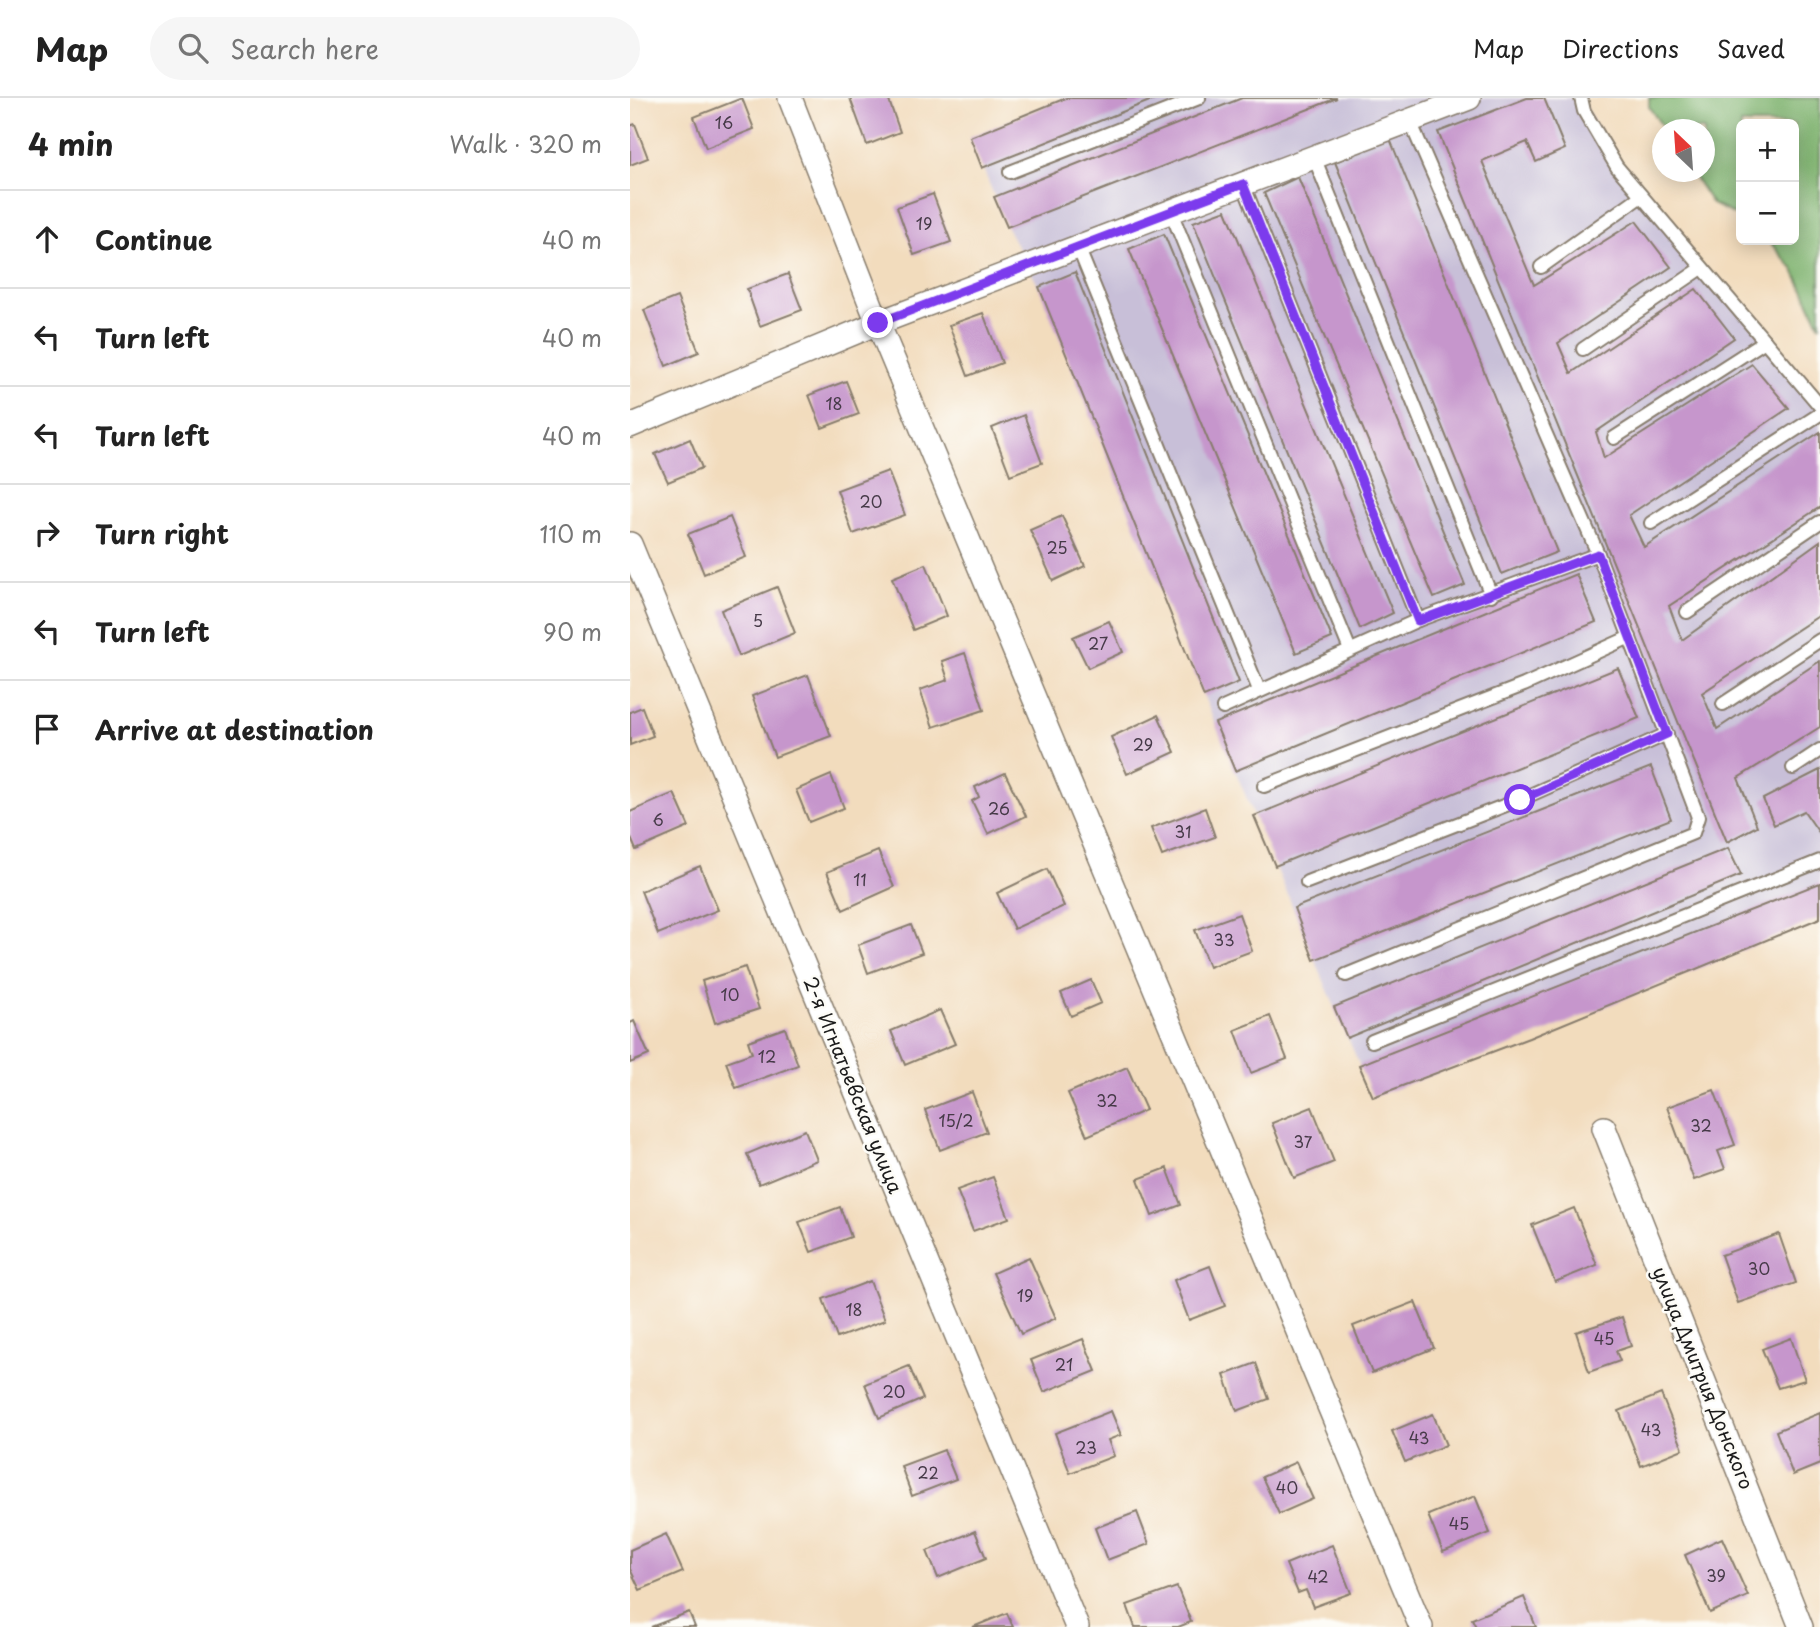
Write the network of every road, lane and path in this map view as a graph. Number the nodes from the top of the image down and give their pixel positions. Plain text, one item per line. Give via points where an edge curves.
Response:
1 (790, 98) edge
2 (1199, 98) edge
3 (1469, 98) edge
4 (1581, 98) edge
5 (1410, 121) junction
6 (1314, 157) junction
7 (1010, 172) dead end
8 (1243, 184) junction
9 (1642, 195) junction
10 (1171, 212) junction
11 (1078, 247) junction
12 (1541, 267) dead end
13 (1702, 268) junction
14 (878, 323) junction
15 (1765, 341) junction
16 (1583, 349) dead end
17 (1820, 406) edge
18 (1820, 414) edge
19 (630, 426) edge
20 (1614, 438) dead end
21 (1820, 522) edge
22 (1651, 523) dead end
23 (630, 544) edge
24 (1598, 554) junction
25 (1490, 595) junction
26 (1688, 612) dead end
27 (1418, 621) junction
28 (1630, 637) junction
29 (1820, 640) edge
30 (1350, 650) junction
31 (1259, 690) junction
32 (1723, 704) dead end
33 (1223, 708) dead end
34 (1667, 734) junction
35 (1820, 750) edge
36 (1793, 768) dead end
37 (1264, 786) dead end
38 (1820, 861) edge
39 (1307, 882) dead end
40 (1346, 975) dead end
41 (1372, 1041) dead end
42 (1604, 1128) dead end
43 (1077, 1627) edge
44 (1421, 1627) edge
45 (1801, 1627) edge

1 - 14 street
2 - 7 lane
3 - 5 street
4 - 9 lane via 1617,167
5 - 6 street
5 - 24 lane
6 - 8 street
6 - 25 lane
8 - 10 street
8 - 27 lane
9 - 12 lane
9 - 13 lane
10 - 11 street
10 - 30 lane
11 - 14 street
11 - 31 lane
13 - 15 lane
13 - 16 lane
14 - 19 street
14 - 44 street
15 - 17 lane
15 - 20 lane
18 - 22 lane
21 - 26 lane
23 - 43 street, 2-я Игнатьевская улица
24 - 25 lane
24 - 28 lane
25 - 27 lane
27 - 30 lane
28 - 34 lane
28 - 37 lane via 1524,685
29 - 32 lane
30 - 31 lane
31 - 33 lane
34 - 39 lane via 1520,800
34 - 40 lane via 1699,817 1693,833
35 - 36 lane
38 - 41 lane
42 - 45 street, улица Дмитрия Донского

